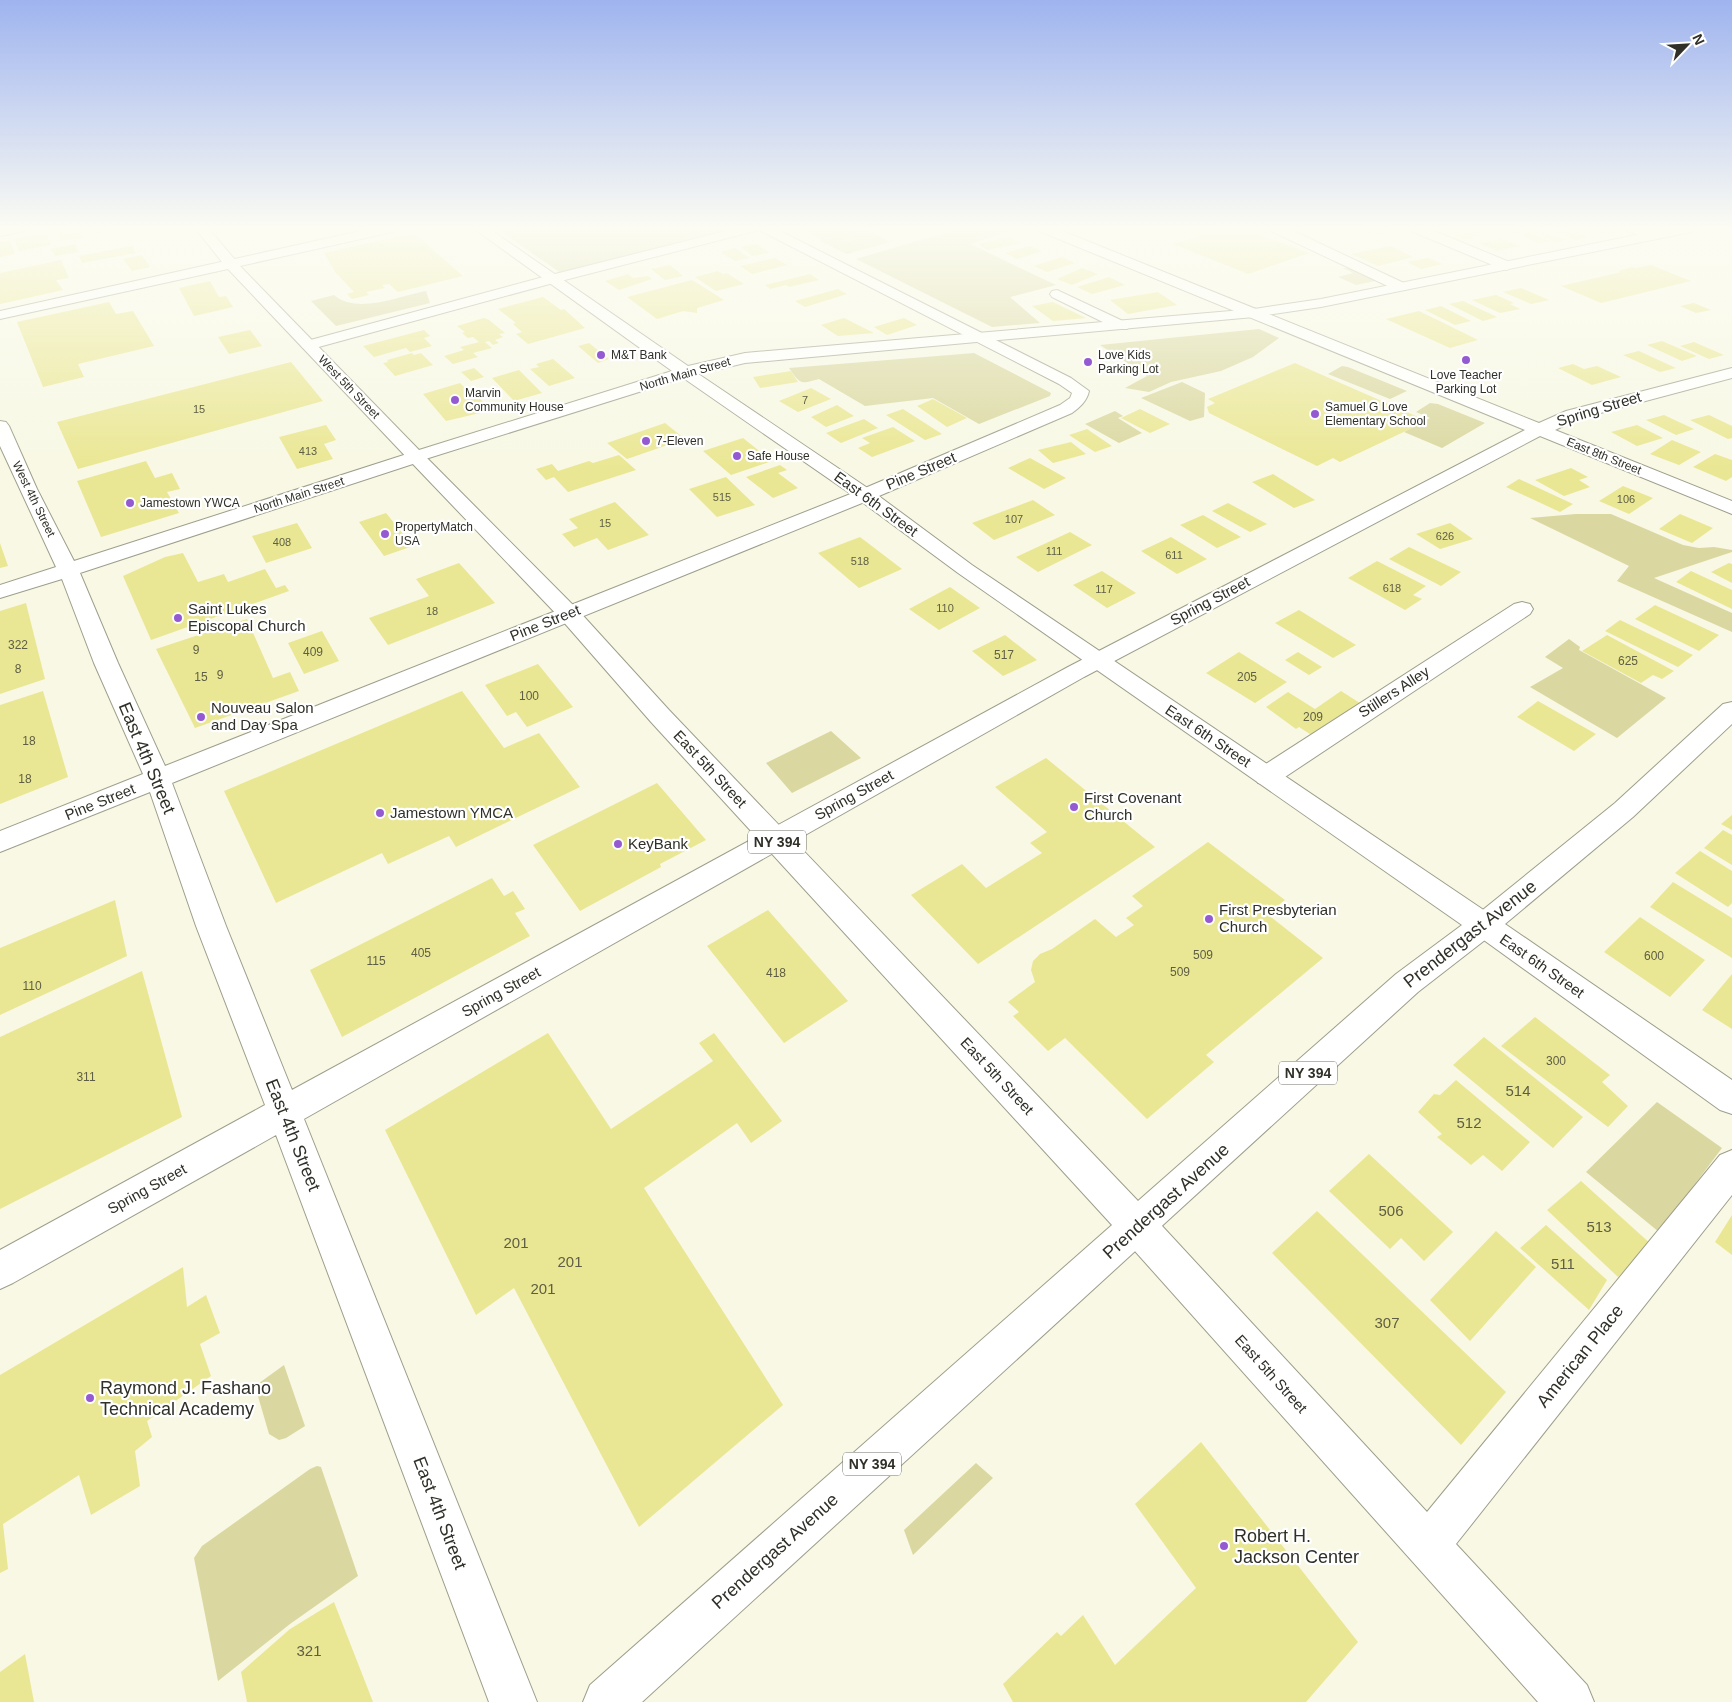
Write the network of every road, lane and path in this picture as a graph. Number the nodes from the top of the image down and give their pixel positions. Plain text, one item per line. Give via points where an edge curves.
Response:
1 (34, 307) edge
2 (273, 307) edge
3 (447, 307) edge
4 (593, 307) edge
5 (919, 307) edge
6 (1084, 307) edge
7 (1240, 307) edge
8 (1291, 307) edge
9 (1254, 313) junction
10 (0, 315) edge
11 (1122, 326) junction
12 (977, 337) junction
13 (309, 345) junction
14 (781, 355) junction
15 (664, 357) junction
16 (685, 372) junction
17 (1732, 373) edge
18 (0, 426) edge
19 (1538, 429) junction
20 (416, 457) junction
21 (865, 495) junction
22 (1732, 508) edge
23 (69, 571) junction
24 (0, 592) edge
25 (1522, 609) dead end
26 (569, 614) junction
27 (1099, 660) junction
28 (1732, 710) edge
29 (1267, 776) junction
30 (158, 779) junction
31 (774, 839) junction
32 (0, 842) edge
33 (1484, 925) junction
34 (1732, 1099) edge
35 (284, 1112) junction
36 (1732, 1167) edge
37 (1138, 1227) junction
38 (0, 1270) edge
39 (1428, 1545) junction
40 (513, 1702) edge
41 (607, 1702) edge
42 (1570, 1702) edge

1 - 10 main road
2 - 13 main road, West 5th Street
3 - 13 main road
4 - 15 main road, East 6th Street
5 - 12 main road
6 - 11 main road
7 - 9 main road, East 8th Street
8 - 9 main road, North Main Street
9 - 11 main road, North Main Street
9 - 19 main road, East 8th Street
11 - 12 main road, North Main Street
12 - 14 main road, North Main Street
12 - 21 main road, Pine Street via 1081,391 1076,403
13 - 20 main road, West 5th Street
14 - 15 main road via 776,351 688,360
14 - 16 main road, North Main Street via 745,358
15 - 16 main road, East 6th Street
16 - 20 main road, North Main Street
16 - 21 main road, East 6th Street
17 - 19 main road, Spring Street via 1573,414
18 - 23 main road, West 4th Street
19 - 22 main road, East 8th Street
19 - 27 main road, Spring Street
20 - 23 main road, North Main Street
20 - 26 main road, East 5th Street / NY 394
21 - 26 main road, Pine Street
21 - 27 main road, East 6th Street via 965,569
23 - 24 main road, North Main Street
23 - 30 main road, East 4th Street
25 - 29 main road, Stillers Alley
26 - 30 main road, Pine Street
26 - 31 main road, East 5th Street / NY 394
27 - 29 main road, East 6th Street
27 - 31 main road, Spring Street
28 - 33 main road, Prendergast Avenue via 1624,810
29 - 33 main road, East 6th Street
30 - 32 main road, Pine Street
30 - 35 main road, East 4th Street
31 - 35 main road, Spring Street
31 - 37 main road, East 5th Street / NY 394
33 - 34 main road, East 6th Street
33 - 37 main road, Prendergast Avenue / NY 394 via 1407,983
35 - 38 main road, Spring Street
35 - 40 main road, East 4th Street
36 - 39 main road, American Place
37 - 39 main road, East 5th Street
37 - 41 main road, Prendergast Avenue / NY 394
39 - 42 main road, East 5th Street

